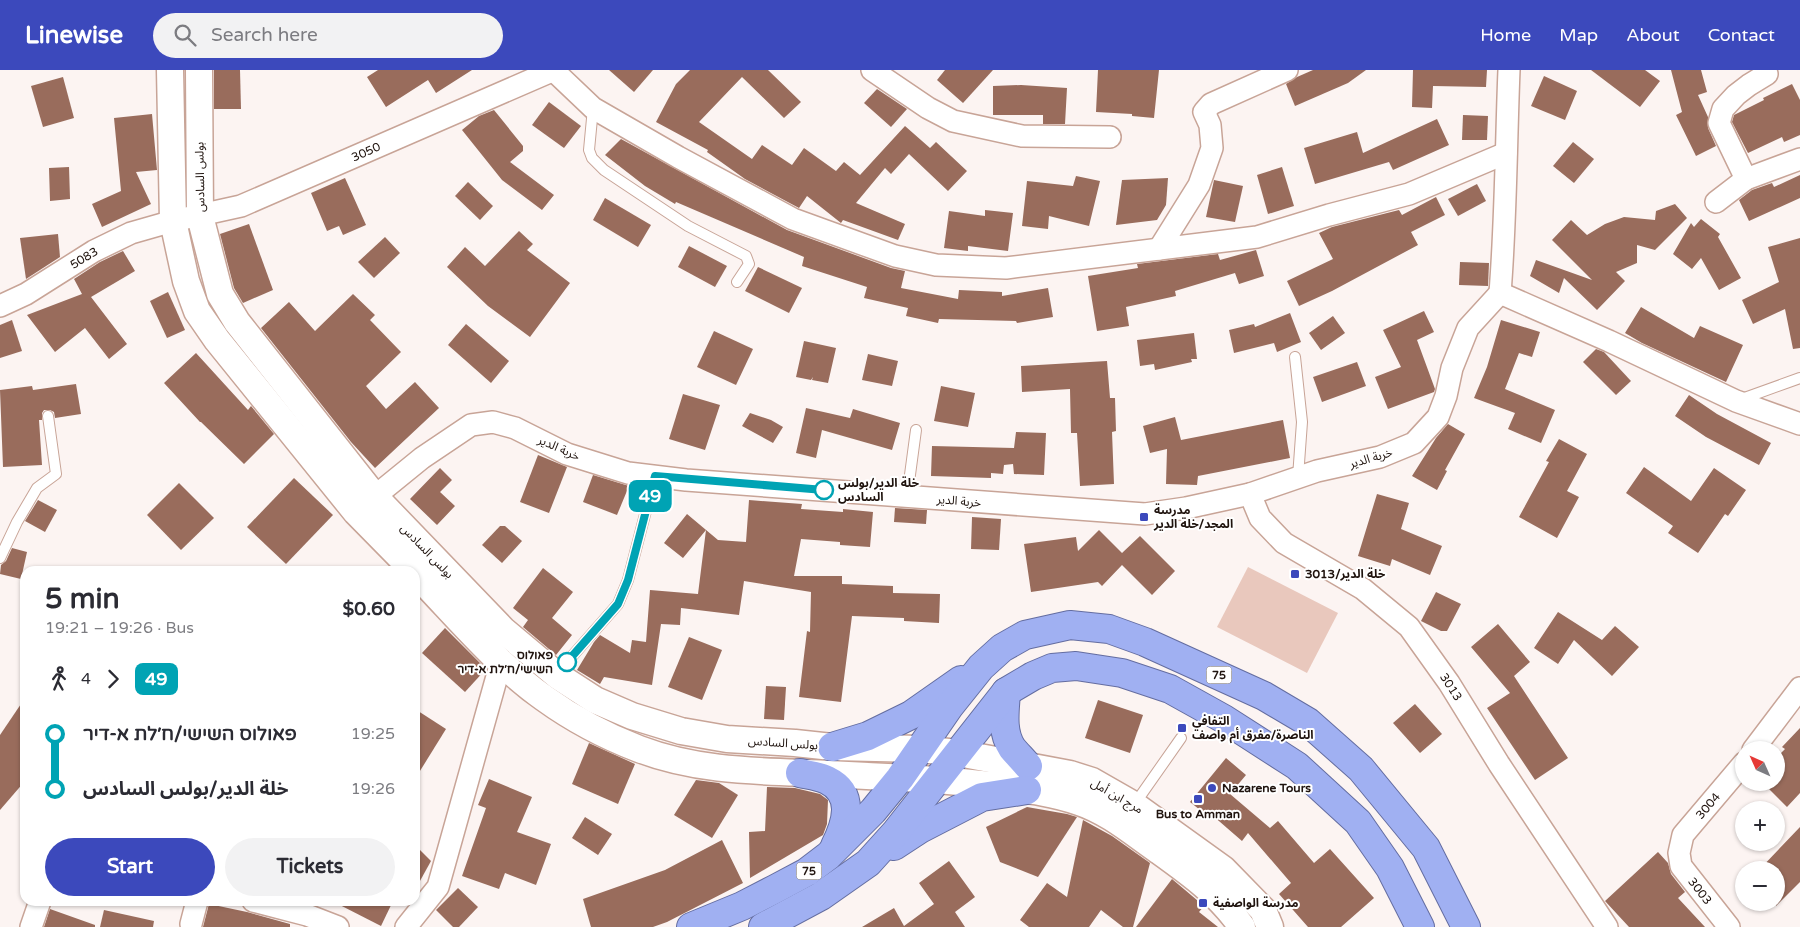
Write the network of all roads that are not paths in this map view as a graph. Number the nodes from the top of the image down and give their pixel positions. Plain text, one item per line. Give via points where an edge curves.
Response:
1 (170, 70) edge
2 (199, 70) edge
3 (554, 70) edge
4 (872, 70) edge
5 (1287, 70) edge
6 (1510, 70) edge
7 (1767, 74) dead end
8 (593, 108) junction
9 (1110, 137) dead end
10 (1506, 153) junction
11 (1800, 159) edge
12 (1746, 179) junction
13 (1716, 202) dead end
14 (200, 216) junction
15 (173, 221) junction
16 (1159, 249) junction
17 (737, 282) dead end
18 (1500, 293) junction
19 (0, 306) edge
20 (1295, 357) dead end
21 (1800, 378) edge
22 (1736, 402) junction
23 (48, 416) dead end
24 (1800, 424) edge
25 (916, 430) dead end
26 (655, 476) junction
27 (1298, 477) junction
28 (1250, 494) junction
29 (907, 497) junction
30 (366, 504) junction
31 (0, 558) edge
32 (410, 566) edge
33 (420, 578) edge
34 (502, 662) junction
35 (567, 662) dead end
36 (981, 667) junction
37 (1800, 688) edge
38 (1006, 692) junction
39 (1181, 738) dead end
40 (1760, 741) edge
41 (832, 747) junction
42 (920, 749) junction
43 (958, 753) junction
44 (800, 773) junction
45 (1735, 774) edge
46 (900, 778) junction
47 (1028, 778) junction
48 (937, 779) junction
49 (1134, 805) junction
50 (1679, 853) joint
51 (819, 863) junction
52 (845, 879) junction
53 (38, 906) edge
54 (196, 906) edge
55 (272, 906) edge
56 (191, 924) dead end
57 (30, 927) edge
58 (338, 927) edge
59 (406, 927) edge
60 (691, 927) edge
61 (763, 927) edge
62 (1242, 927) edge
63 (1270, 927) edge
64 (1420, 927) edge
65 (1466, 927) edge
66 (1607, 927) edge
67 (1729, 927) edge

1 - 15 street, بولس السادس
2 - 14 street, بولس السادس
3 - 8 street
3 - 14 street, 3050 via 241,206
4 - 9 street via 953,121 1022,136
5 - 16 street via 1211,104 1204,112 1210,125 1212,148 1199,185
6 - 10 street
7 - 12 street via 1749,84 1723,109 1720,123
8 - 16 street via 793,218 895,256 936,265 1006,268
8 - 17 lane via 589,150 592,158 604,170 688,226 746,256 749,264
10 - 16 street via 1409,194 1256,236
10 - 18 street via 1505,236
11 - 12 street
12 - 13 street
14 - 15 street, 3050
14 - 30 street, بولس السادس via 220,294
15 - 19 street, 5083 via 130,233
15 - 30 street, بولس السادس via 186,281 197,311 217,340
18 - 22 street
18 - 27 street, خربة الدير via 1468,328 1438,417 1414,443 1380,458
20 - 27 lane via 1302,422
21 - 22 lane
22 - 24 street
23 - 31 lane via 56,474 37,488
25 - 29 lane
26 - 29 street, خربة الدير
26 - 30 street, خربة الدير via 628,473 567,454 515,428 492,422 471,425 422,458
26 - 35 lane via 628,580 618,604
27 - 28 street, خربة الدير
28 - 29 street, خربة الدير via 1145,514
28 - 66 street, 3013 via 1260,518 1284,543 1363,589 1409,627 1449,683
30 - 32 street, بولس السادس
30 - 41 street, بولس السادس via 503,630 558,676 595,700 632,716 681,731 727,739
33 - 34 street, بولس السادس
34 - 44 street, بولس السادس via 542,697 573,718 641,750 717,768
34 - 59 street via 438,887
36 - 41 highway via 911,715 868,736
36 - 42 highway, 75 via 948,707
36 - 65 highway, 75 via 1002,648 1025,634 1080,626 1109,629 1145,642 1264,696 1308,722 1361,769 1426,848
37 - 40 street
38 - 43 highway, 75
38 - 47 highway via 1004,721 1007,733
38 - 64 highway, 75 via 1052,668 1076,666 1122,673 1170,689 1224,719 1297,766 1358,822 1390,868
39 - 49 lane
41 - 42 street, بولس السادس
42 - 43 street, مرج ابن أمل
42 - 46 highway, 75
43 - 47 street, مرج ابن أمل
43 - 48 highway, 75
44 - 46 street, بولس السادس
44 - 51 highway via 828,780 845,800 844,828 835,848
45 - 50 street, 3004 via 1683,835
46 - 48 street, مرج ابن أمل
46 - 51 highway, 75 via 847,839
47 - 48 street, مرج ابن أمل
47 - 49 street, مرج ابن أمل via 1070,774 1092,781
47 - 52 highway via 945,815
47 - 62 street, مرج ابن أمل via 1108,814 1199,879
48 - 52 highway, 75 via 896,832 868,862
49 - 63 street, مرج ابن أمل via 1223,869 1262,910
50 - 67 street, 3003 via 1681,866
51 - 60 highway, 75 via 742,906
52 - 61 highway, 75 via 822,896
53 - 57 street
54 - 56 street
55 - 58 street

